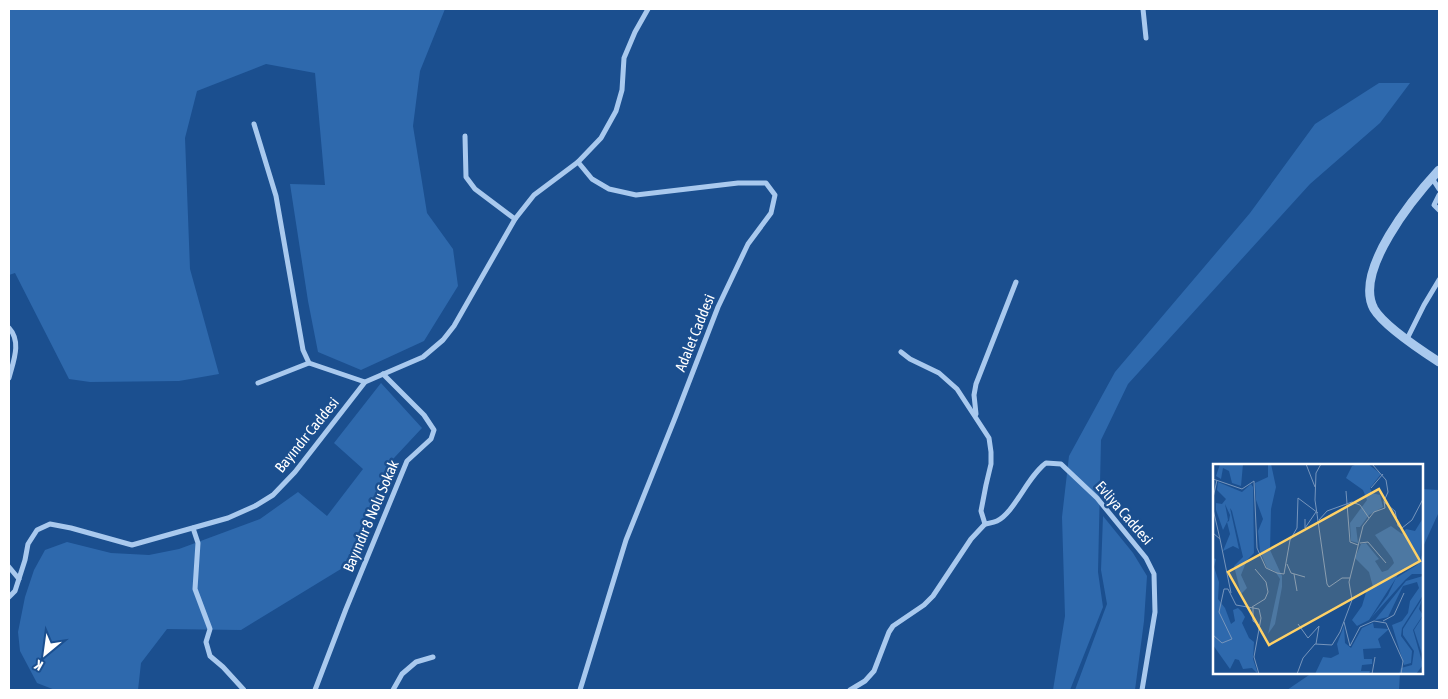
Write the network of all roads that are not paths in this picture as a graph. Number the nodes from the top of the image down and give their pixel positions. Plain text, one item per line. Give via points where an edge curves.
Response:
1 (648, 9) edge
2 (1143, 9) edge
3 (1146, 38) dead end
4 (254, 124) dead end
5 (465, 136) dead end
6 (578, 162) junction
7 (1439, 170) edge
8 (1432, 178) junction
9 (1439, 190) edge
10 (1439, 195) edge
11 (1439, 210) edge
12 (515, 219) junction
13 (1439, 280) edge
14 (1016, 282) dead end
15 (9, 328) edge
16 (1407, 339) junction
17 (902, 352) dead end
18 (1439, 362) edge
19 (309, 364) junction
20 (383, 374) junction
21 (9, 378) edge
22 (365, 382) junction
23 (258, 383) dead end
24 (977, 417) junction
25 (985, 524) junction
26 (193, 528) junction
27 (9, 567) edge
28 (19, 579) junction
29 (9, 597) edge
30 (433, 657) dead end
31 (244, 690) edge
32 (315, 690) edge
33 (393, 690) edge
34 (580, 690) edge
35 (850, 690) edge
36 (1142, 690) edge

1 - 6 street, Bayındır Caddesi via 624,58 622,90 616,111 601,138
2 - 3 street
4 - 19 street via 276,196 303,350
5 - 12 street via 466,177 475,189
6 - 12 street, Bayındır Caddesi via 534,195
6 - 34 street, Adalet Caddesi via 592,179 609,189 636,195 738,183 766,183 775,195 771,213 748,244 718,307 626,540
7 - 8 street
8 - 9 street
8 - 16 street via 1392,230 1372,278 1370,294 1373,308 1380,318
10 - 11 street via 1434,205
12 - 20 street, Bayındır Caddesi via 468,304 443,340 422,357
13 - 16 street
14 - 24 street via 976,384
15 - 21 street via 17,346
16 - 18 street
17 - 24 street via 939,373 957,389
19 - 22 street
19 - 23 street
20 - 22 street, Bayındır Caddesi
20 - 32 street, Bayındır 8 Nolu Sokak via 424,415 434,430 431,439 407,461
22 - 26 street, Bayındır Caddesi via 295,472 273,495 228,518
24 - 25 street via 989,438 991,452 982,511
25 - 35 street via 933,596 893,626 874,671
25 - 36 street, Evliya Caddesi via 1005,514 1038,468 1046,463 1061,464 1097,498 1146,558 1154,574 1155,612
26 - 28 street, Bayındır Caddesi via 132,545 50,524 37,530 28,544
26 - 31 street via 198,543 196,589 210,629 206,642 210,656
27 - 28 street
28 - 29 street, Bayındır Caddesi
30 - 33 street via 416,662 402,674

